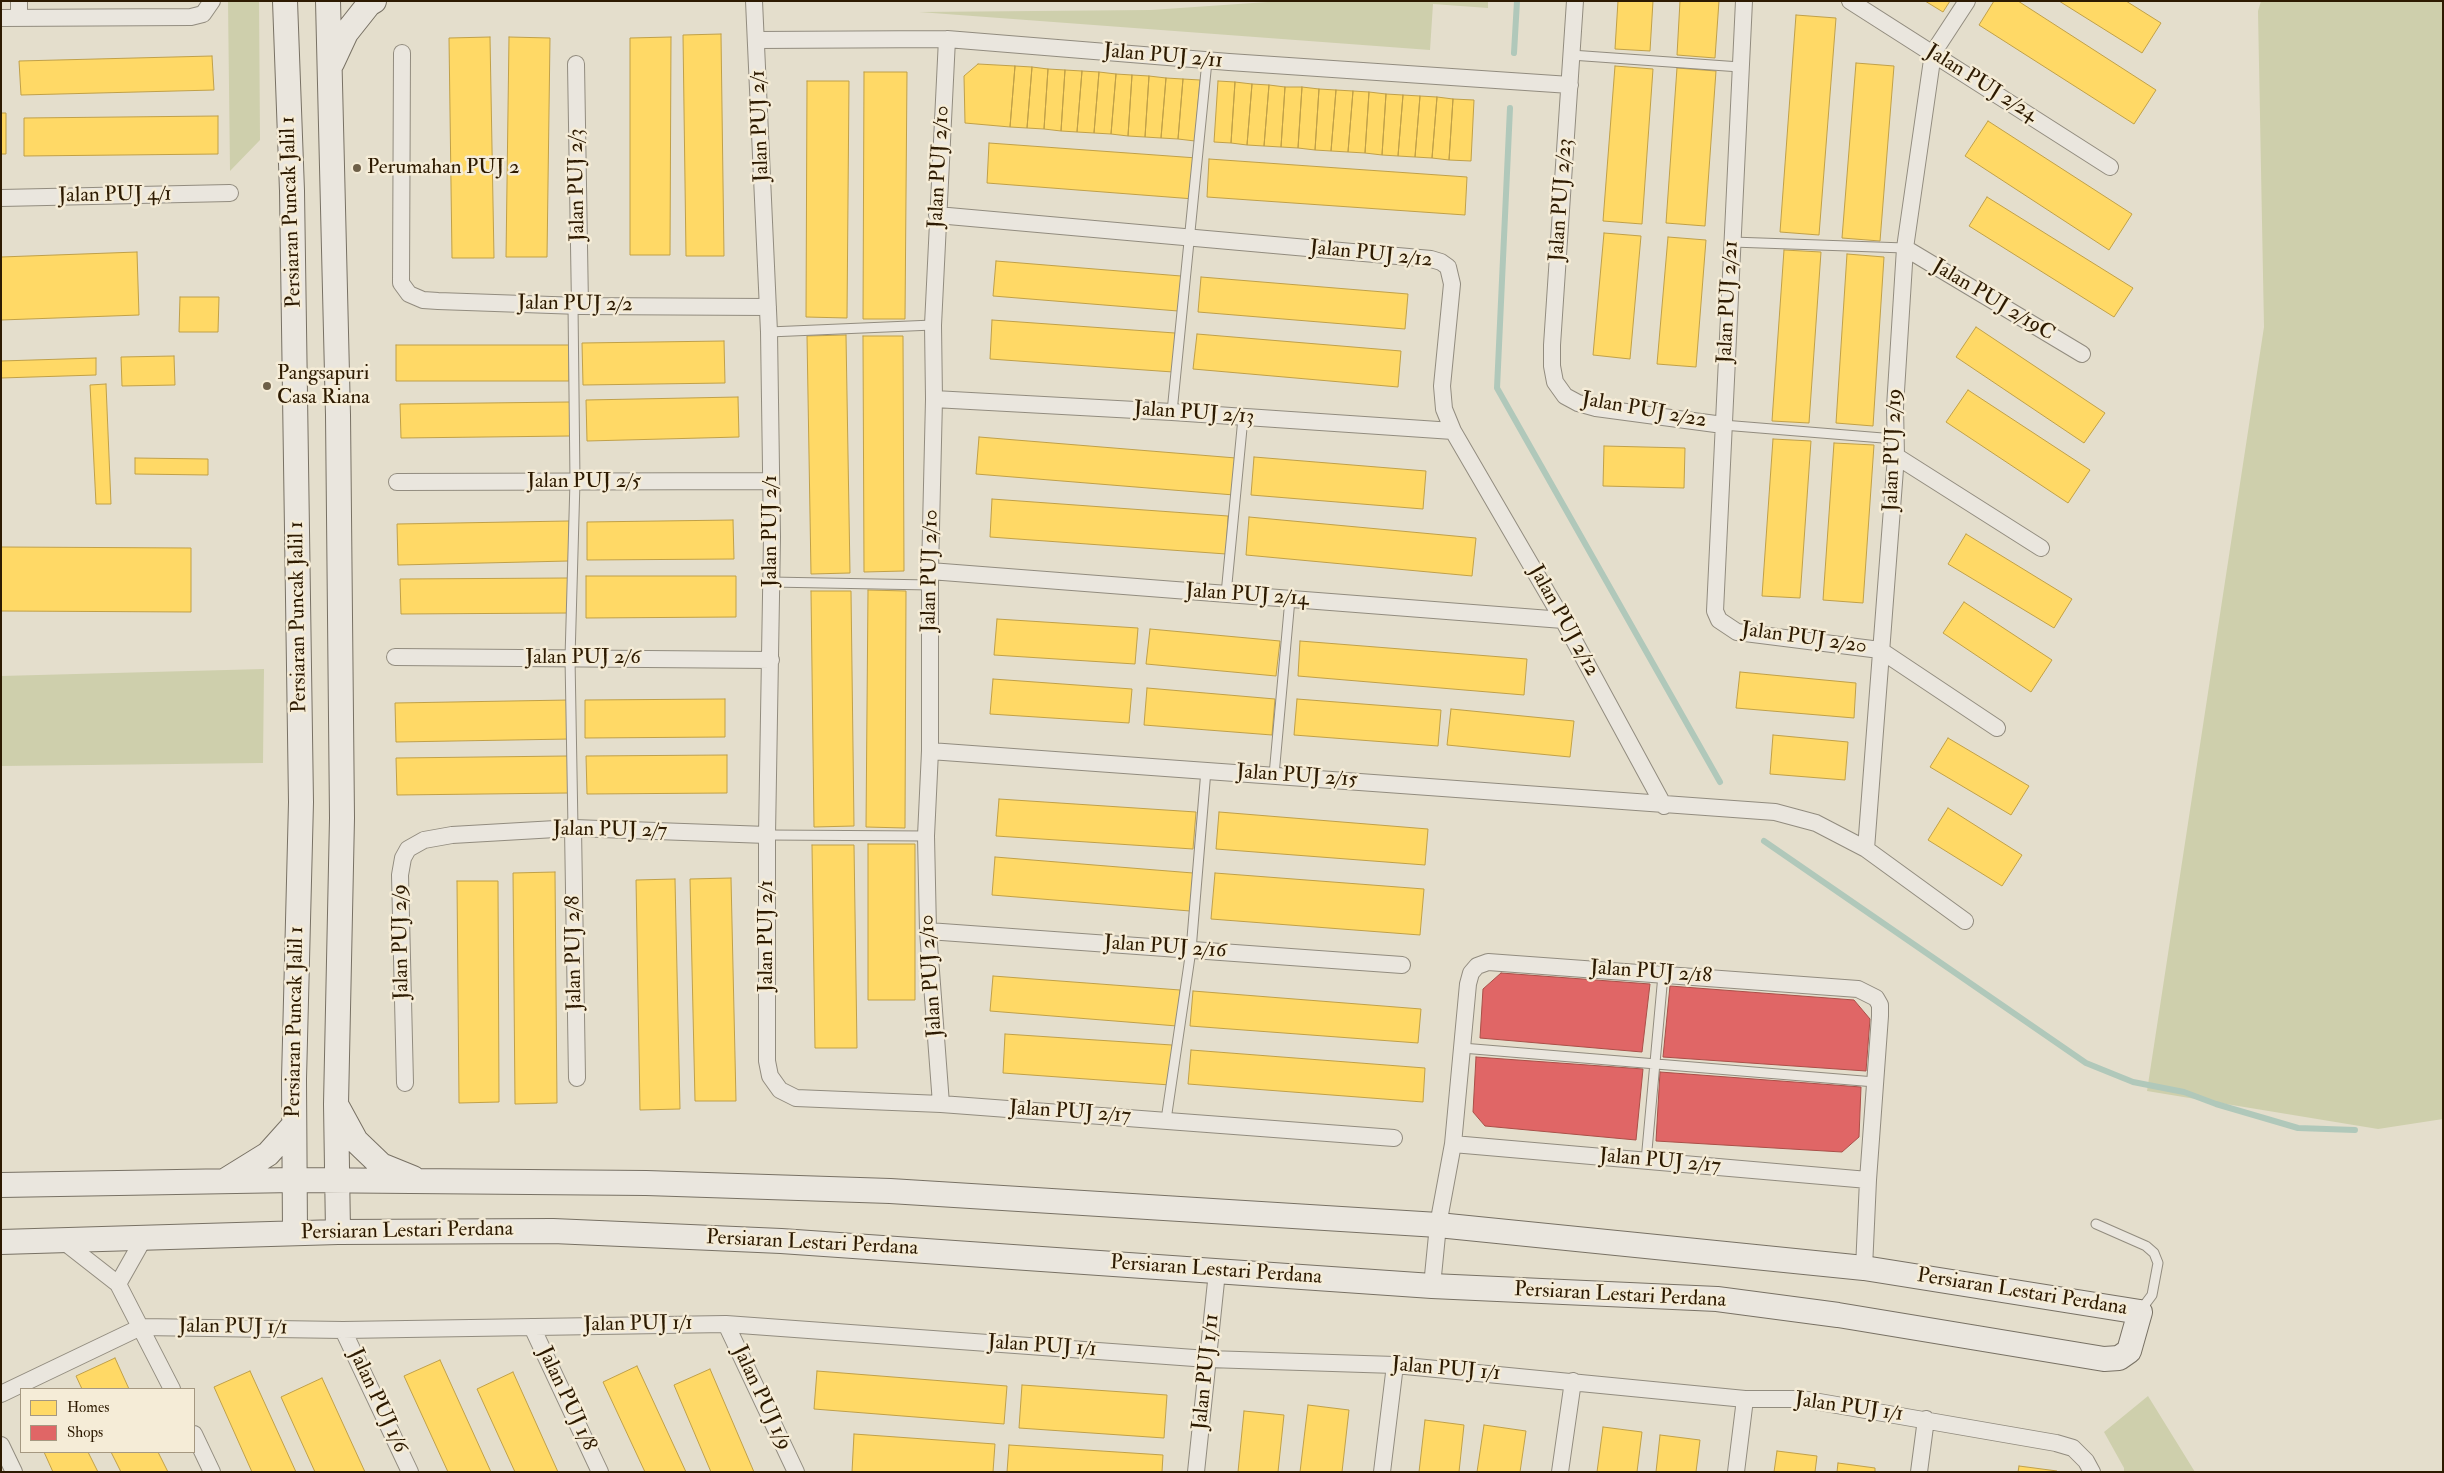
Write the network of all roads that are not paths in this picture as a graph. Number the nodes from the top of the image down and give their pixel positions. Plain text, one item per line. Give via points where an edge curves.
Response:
1 (20, 1) edge
2 (212, 1) edge
3 (285, 1) edge
4 (328, 1) edge
5 (374, 1) edge
6 (754, 1) edge
7 (1575, 1) edge
8 (1744, 1) edge
9 (1850, 1) edge
10 (1967, 1) edge
11 (1, 18) edge
12 (19, 18) junction
13 (947, 39) junction
14 (757, 40) junction
15 (402, 53) dead end
16 (1932, 53) junction
17 (1571, 55) junction
18 (1207, 61) junction
19 (576, 64) dead end
20 (330, 67) junction
21 (1740, 67) junction
22 (1570, 85) junction
23 (2110, 167) dead end
24 (230, 193) dead end
25 (1, 198) edge
26 (937, 215) junction
27 (1191, 237) junction
28 (1732, 242) junction
29 (1905, 248) junction
30 (576, 306) junction
31 (768, 306) junction
32 (932, 325) junction
33 (769, 332) junction
34 (2082, 354) dead end
35 (1565, 396) joint
36 (934, 399) junction
37 (1172, 412) junction
38 (1243, 418) junction
39 (1724, 425) junction
40 (1454, 431) junction
41 (1895, 439) junction
42 (1896, 456) junction
43 (574, 481) junction
44 (771, 481) junction
45 (397, 482) dead end
46 (2042, 548) dead end
47 (930, 578) junction
48 (771, 582) junction
49 (1226, 594) junction
50 (1290, 599) junction
51 (1714, 602) joint
52 (1563, 620) junction
53 (1880, 650) junction
54 (395, 657) dead end
55 (570, 658) junction
56 (771, 660) junction
57 (1996, 728) dead end
58 (930, 751) junction
59 (1206, 770) junction
60 (1274, 775) junction
61 (1664, 806) junction
62 (573, 828) junction
63 (452, 835) joint
64 (767, 835) junction
65 (926, 836) junction
66 (1866, 849) junction
67 (1965, 921) dead end
68 (928, 931) junction
69 (1191, 950) junction
70 (1402, 965) dead end
71 (1663, 975) junction
72 (1462, 1048) junction
73 (767, 1060) joint
74 (1655, 1065) junction
75 (577, 1078) dead end
76 (1875, 1082) junction
77 (405, 1083) dead end
78 (336, 1104) junction
79 (941, 1104) junction
80 (1166, 1120) junction
81 (294, 1125) junction
82 (1394, 1138) dead end
83 (1453, 1144) junction
84 (1646, 1161) junction
85 (294, 1180) junction
86 (1868, 1180) junction
87 (225, 1181) junction
88 (337, 1182) junction
89 (424, 1182) junction
90 (1, 1185) edge
91 (2096, 1224) dead end
92 (1438, 1225) junction
93 (338, 1232) junction
94 (294, 1233) junction
95 (144, 1238) junction
96 (63, 1240) junction
97 (1, 1242) edge
98 (1864, 1268) junction
99 (1218, 1272) junction
100 (118, 1284) junction
101 (1432, 1286) junction
102 (2140, 1312) junction
103 (726, 1324) junction
104 (141, 1327) junction
105 (532, 1327) junction
106 (343, 1330) junction
107 (1208, 1359) junction
108 (1395, 1365) junction
109 (1573, 1381) junction
110 (172, 1388) edge
111 (1, 1394) edge
112 (1746, 1398) junction
113 (1926, 1419) junction
114 (195, 1436) edge
115 (1, 1445) edge
116 (2089, 1466) edge
117 (14, 1472) edge
118 (212, 1472) edge
119 (410, 1472) edge
120 (600, 1472) edge
121 (796, 1472) edge
122 (1196, 1472) edge
123 (1382, 1472) edge
124 (1560, 1472) edge
125 (1736, 1472) edge
126 (1919, 1472) edge

1 - 12 street
2 - 12 street via 203,14 191,17
3 - 81 main road, Persiaran Puncak Jalil 1 via 292,211 301,784
4 - 20 main road, Persiaran Puncak Jalil 1
5 - 20 main road via 346,33
6 - 14 street, Jalan PUJ 2/1
7 - 17 street, Jalan PUJ 2/23
8 - 21 street, Jalan PUJ 2/21
9 - 16 street, Jalan PUJ 2/24
10 - 16 street
11 - 12 street
13 - 14 street, Jalan PUJ 2/11
13 - 18 street, Jalan PUJ 2/11
13 - 26 street, Jalan PUJ 2/10
14 - 31 street, Jalan PUJ 2/1
15 - 30 street, Jalan PUJ 2/2 via 401,283 408,294 423,300
16 - 23 street, Jalan PUJ 2/24
16 - 29 street, Jalan PUJ 2/19
17 - 21 lane
17 - 22 street, Jalan PUJ 2/23
18 - 22 street, Jalan PUJ 2/11
18 - 27 lane
19 - 30 street, Jalan PUJ 2/3
20 - 78 main road, Persiaran Puncak Jalil 1 via 342,818
21 - 28 street, Jalan PUJ 2/21
22 - 35 street, Jalan PUJ 2/23 via 1552,345 1556,382
24 - 25 street, Jalan PUJ 4/1
26 - 27 street, Jalan PUJ 2/12
26 - 32 street, Jalan PUJ 2/10
27 - 37 lane
27 - 40 street, Jalan PUJ 2/12 via 1431,259 1448,267 1452,284 1442,386 1444,409
28 - 29 lane
28 - 39 street, Jalan PUJ 2/21
29 - 34 street, Jalan PUJ 2/19C
29 - 41 street, Jalan PUJ 2/19
30 - 31 street, Jalan PUJ 2/2
30 - 43 lane
31 - 33 street, Jalan PUJ 2/1
32 - 33 lane
32 - 36 street, Jalan PUJ 2/10
33 - 44 street, Jalan PUJ 2/1
35 - 39 street, Jalan PUJ 2/22 via 1596,408
36 - 37 street, Jalan PUJ 2/13
36 - 47 street, Jalan PUJ 2/10
37 - 38 street, Jalan PUJ 2/13
38 - 40 street, Jalan PUJ 2/13
38 - 49 lane
39 - 41 lane
39 - 51 street, Jalan PUJ 2/21
40 - 52 street, Jalan PUJ 2/12
41 - 42 street, Jalan PUJ 2/19
42 - 46 street
42 - 53 street, Jalan PUJ 2/19
43 - 44 street, Jalan PUJ 2/5
43 - 45 street, Jalan PUJ 2/5
43 - 55 lane
44 - 48 street, Jalan PUJ 2/1
47 - 48 lane
47 - 49 street, Jalan PUJ 2/14
47 - 58 street, Jalan PUJ 2/10
48 - 56 street, Jalan PUJ 2/1
49 - 50 street, Jalan PUJ 2/14
50 - 52 street, Jalan PUJ 2/14
50 - 60 lane
51 - 53 street, Jalan PUJ 2/20 via 1719,620 1737,632
52 - 61 street, Jalan PUJ 2/12
53 - 57 street
53 - 66 street, Jalan PUJ 2/19
54 - 55 street, Jalan PUJ 2/6
55 - 56 street, Jalan PUJ 2/6
55 - 62 lane
56 - 64 street, Jalan PUJ 2/1
58 - 59 street, Jalan PUJ 2/15
58 - 65 street, Jalan PUJ 2/10
59 - 60 street, Jalan PUJ 2/15
59 - 69 lane
60 - 61 street, Jalan PUJ 2/15
61 - 66 street via 1775,812 1816,823
62 - 63 street, Jalan PUJ 2/7
62 - 64 street, Jalan PUJ 2/7
62 - 75 street, Jalan PUJ 2/8
63 - 77 street, Jalan PUJ 2/9 via 424,840 408,849 403,858 400,875
64 - 65 lane
64 - 73 street, Jalan PUJ 2/1
65 - 68 street, Jalan PUJ 2/10
66 - 67 street
68 - 69 street, Jalan PUJ 2/16
68 - 79 street, Jalan PUJ 2/10
69 - 70 street, Jalan PUJ 2/16
69 - 80 lane
71 - 72 street, Jalan PUJ 2/18 via 1488,962 1477,966 1471,973
71 - 74 lane
71 - 76 street, Jalan PUJ 2/18 via 1869,992 1880,1005
72 - 74 lane
72 - 83 street, Jalan PUJ 2/18
73 - 79 street, Jalan PUJ 2/17 via 770,1076 780,1090 796,1098
74 - 76 lane
74 - 84 lane
76 - 86 street, Jalan PUJ 2/18
78 - 88 main road, Persiaran Puncak Jalil 1
78 - 89 main road via 356,1141 381,1165
79 - 80 street, Jalan PUJ 2/17
80 - 82 street, Jalan PUJ 2/17
81 - 85 main road, Persiaran Puncak Jalil 1
81 - 87 main road via 268,1154
83 - 84 street, Jalan PUJ 2/17
83 - 92 street, Jalan PUJ 2/18
84 - 86 street, Jalan PUJ 2/17
85 - 87 main road, Persiaran Lestari Perdana
85 - 88 main road, Persiaran Lestari Perdana
85 - 94 main road, Persiaran Puncak Jalil 1
86 - 98 street, Jalan PUJ 2/18
87 - 90 main road, Persiaran Lestari Perdana
88 - 89 main road, Persiaran Lestari Perdana
88 - 93 main road, Persiaran Puncak Jalil 1
89 - 92 main road, Persiaran Lestari Perdana via 646,1183 890,1191
91 - 102 lane via 2146,1246 2154,1253 2158,1263 2152,1295
92 - 98 main road, Persiaran Lestari Perdana
92 - 101 street, Jalan PUJ 2/18
93 - 94 main road, Persiaran Lestari Perdana
93 - 99 main road, Persiaran Lestari Perdana via 553,1231 761,1240
94 - 95 main road, Persiaran Lestari Perdana
95 - 96 main road, Persiaran Lestari Perdana
95 - 100 street
96 - 97 main road, Persiaran Lestari Perdana
96 - 100 street
98 - 102 main road, Persiaran Lestari Perdana
99 - 101 main road, Persiaran Lestari Perdana
99 - 107 street, Jalan PUJ 1/11
100 - 104 street
101 - 102 main road, Persiaran Lestari Perdana via 1717,1299 1838,1315 2104,1360 2119,1358 2128,1351
103 - 105 street, Jalan PUJ 1/1
103 - 107 street, Jalan PUJ 1/1
103 - 121 street, Jalan PUJ 1/9
104 - 106 street, Jalan PUJ 1/1
104 - 110 street
104 - 111 street, Jalan PUJ 1/1
105 - 106 street, Jalan PUJ 1/1
105 - 120 street, Jalan PUJ 1/8
106 - 119 street, Jalan PUJ 1/6
107 - 108 street, Jalan PUJ 1/1
107 - 122 street, Jalan PUJ 1/11
108 - 109 street, Jalan PUJ 1/1
108 - 123 street
109 - 112 street, Jalan PUJ 1/1
109 - 124 street
112 - 113 street, Jalan PUJ 1/1 via 1802,1399
112 - 125 street
113 - 116 street, Jalan PUJ 1/1 via 2073,1448
113 - 126 street
114 - 118 street
115 - 117 street

